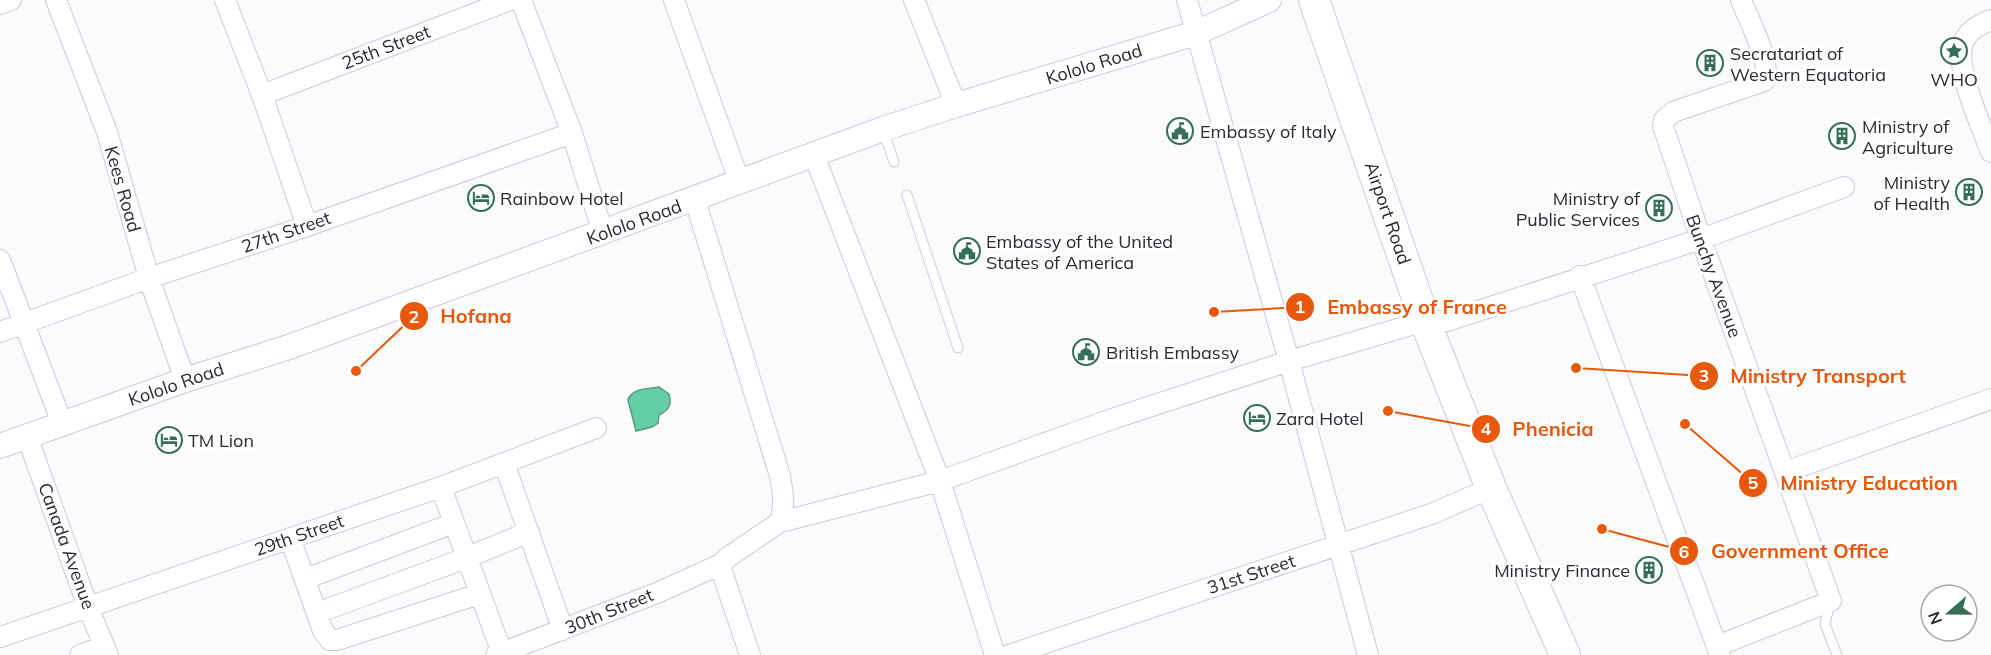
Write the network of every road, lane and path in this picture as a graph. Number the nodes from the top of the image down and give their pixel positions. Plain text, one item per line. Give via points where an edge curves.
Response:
1 (11, 0) edge
2 (56, 0) edge
3 (225, 0) edge
4 (510, 0) edge
5 (520, 0) edge
6 (674, 0) edge
7 (914, 0) edge
8 (1187, 0) edge
9 (1269, 0) edge
10 (1314, 0) edge
11 (1334, 0) edge
12 (1742, 0) edge
13 (0, 4) edge
14 (1991, 20) edge
15 (1196, 33) junction
16 (262, 95) junction
17 (956, 105) junction
18 (883, 129) junction
19 (572, 133) junction
20 (1991, 152) edge
21 (814, 155) junction
22 (894, 162) dead end
23 (740, 183) junction
24 (1844, 187) dead end
25 (907, 195) dead end
26 (695, 200) junction
27 (307, 226) junction
28 (603, 233) junction
29 (1701, 239) junction
30 (0, 260) edge
31 (1580, 276) junction
32 (148, 278) junction
33 (1436, 321) junction
34 (25, 323) junction
35 (0, 332) edge
36 (958, 348) dead end
37 (1289, 361) junction
38 (185, 380) junction
39 (1991, 399) edge
40 (62, 423) junction
41 (596, 428) dead end
42 (27, 436) junction
43 (0, 446) edge
44 (504, 463) junction
45 (1785, 472) junction
46 (940, 481) junction
47 (441, 486) junction
48 (1491, 488) junction
49 (780, 522) junction
50 (454, 523) junction
51 (529, 532) junction
52 (290, 538) junction
53 (1338, 545) junction
54 (466, 558) junction
55 (721, 564) junction
56 (305, 579) junction
57 (480, 594) junction
58 (1831, 601) junction
59 (88, 607) junction
60 (317, 613) junction
61 (563, 630) junction
62 (0, 637) edge
63 (106, 650) edge
64 (1718, 650) edge
65 (499, 654) edge
66 (80, 655) edge
67 (750, 655) edge
68 (995, 655) edge
69 (1009, 655) edge
70 (1368, 655) edge
71 (1565, 655) edge
72 (1584, 655) edge
73 (1837, 655) edge

1 - 13 street
2 - 32 street, Kees Road via 107,132
3 - 16 street
4 - 16 street, 25th Street
5 - 19 street
6 - 23 street
7 - 17 street
8 - 15 street
9 - 15 street, Kololo Road
10 - 33 main road, Airport Road
11 - 33 main road, Airport Road
12 - 29 street, Bunchy Avenue via 1765,63 1764,81 1673,112 1662,126
14 - 20 street via 1973,28 1962,44 1961,57
15 - 17 street, Kololo Road
15 - 37 street
16 - 27 street
17 - 18 street, Kololo Road
18 - 21 street, Kololo Road
18 - 22 lane
19 - 27 street, 27th Street
19 - 28 street
21 - 23 street, Kololo Road
21 - 46 street
23 - 26 street, Kololo Road
24 - 29 street, 30th Street
25 - 36 lane
26 - 28 street, Kololo Road
26 - 49 street via 780,476 784,495
27 - 32 street, 27th Street
28 - 38 street, Kololo Road via 290,347
29 - 31 street, 30th Street
29 - 45 street, Bunchy Avenue
30 - 34 street
31 - 33 street, 30th Street
31 - 64 street
32 - 34 street, 27th Street
32 - 38 street, Kees Road
33 - 37 street, 30th Street
33 - 48 main road, Airport Road
33 - 72 main road, Airport Road
34 - 35 street, 27th Street
34 - 40 street
37 - 46 street, 30th Street
37 - 53 street
38 - 40 street, Kololo Road
39 - 45 street
40 - 42 street, Kololo Road
41 - 44 street, 29th Street
42 - 43 street, Kololo Road
42 - 59 street, Canada Avenue
44 - 47 street, 29th Street
44 - 51 street
45 - 58 street, Bunchy Avenue
46 - 49 street, 30th Street
46 - 68 street
47 - 50 street
47 - 52 street, 29th Street
48 - 53 street, 31st Street via 1434,513
48 - 71 main road, Airport Road
49 - 55 street, 30th Street
50 - 54 street
50 - 56 street
51 - 54 street
51 - 61 street
52 - 56 street
52 - 59 street, 29th Street
53 - 69 street, 31st Street
53 - 70 street
54 - 57 street
54 - 60 street
55 - 61 street, 30th Street
55 - 67 street
56 - 60 street
57 - 60 street via 337,640 326,637
57 - 65 street
58 - 64 street
58 - 73 lane via 1826,624
59 - 62 street, 29th Street
59 - 63 street, Canada Avenue
61 - 65 street, 30th Street
63 - 66 street

